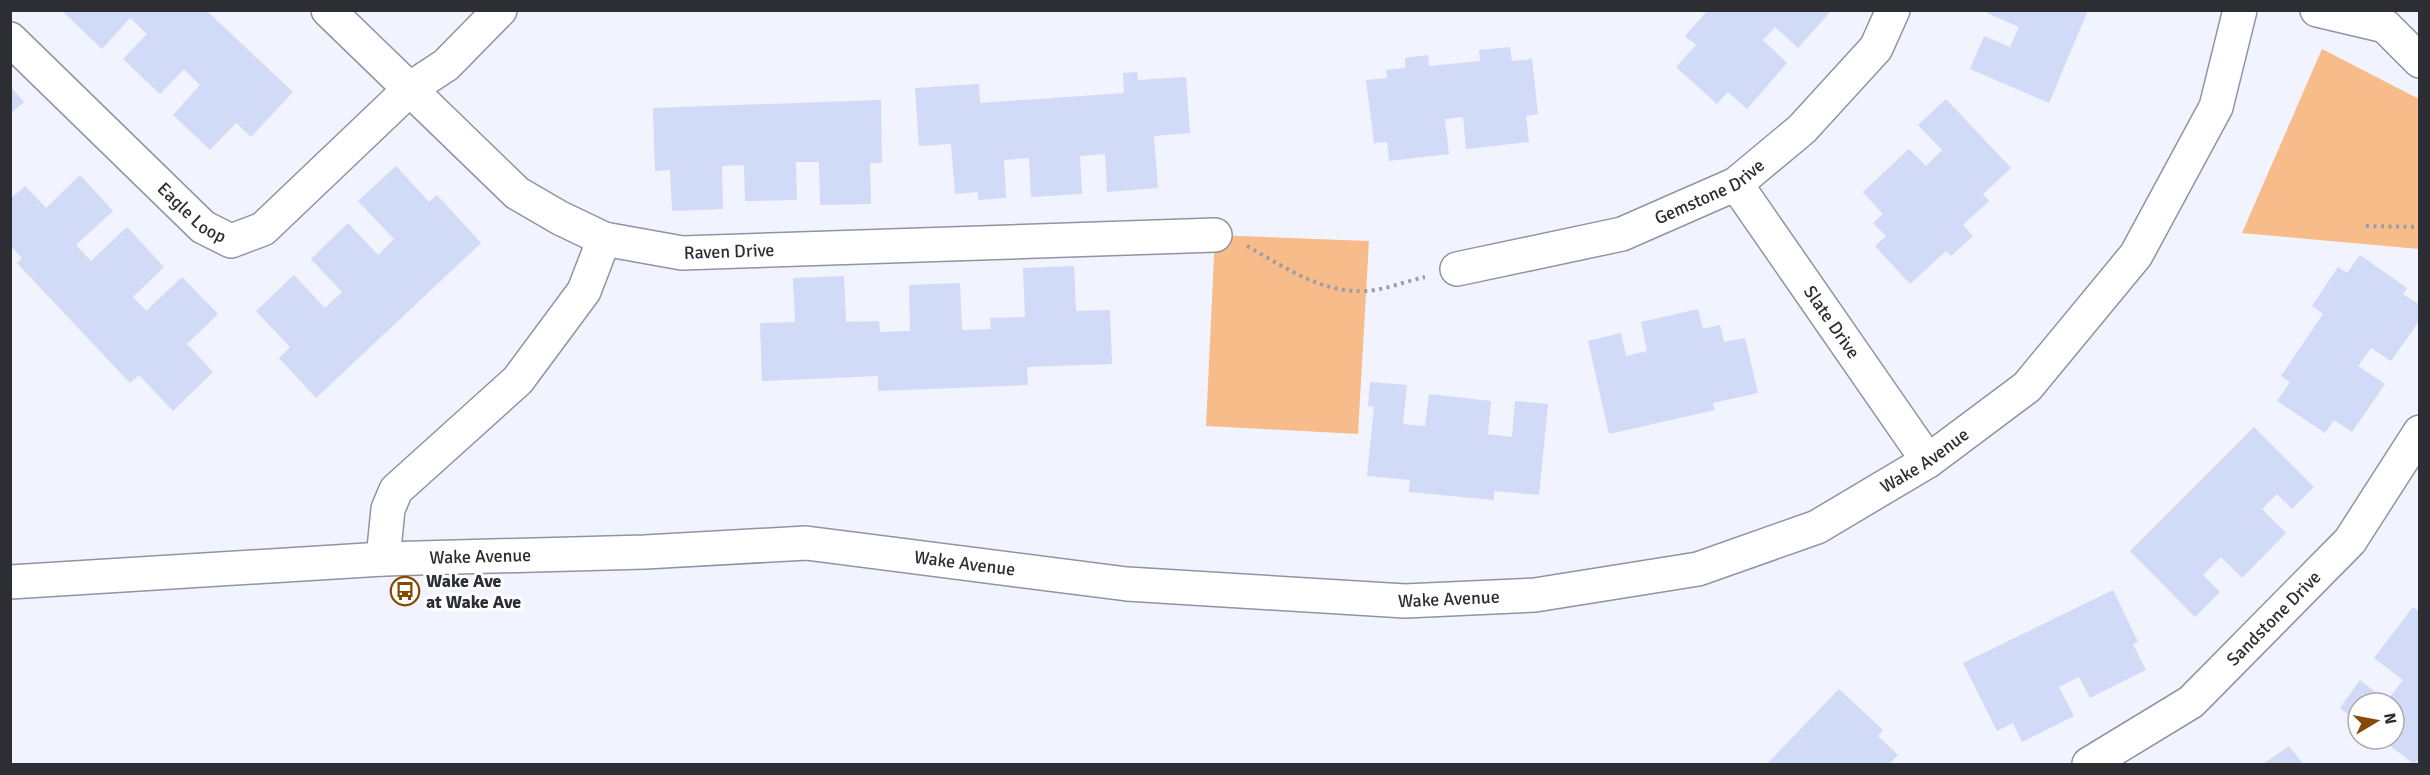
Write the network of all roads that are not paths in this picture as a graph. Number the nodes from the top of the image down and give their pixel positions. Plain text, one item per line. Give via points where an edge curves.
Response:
1 (328, 10) edge
2 (500, 10) edge
3 (1893, 10) edge
4 (2240, 10) edge
5 (2317, 10) edge
6 (10, 39) edge
7 (2420, 62) edge
8 (411, 88) junction
9 (1736, 184) junction
10 (1215, 235) road end
11 (604, 239) junction
12 (1457, 269) road end
13 (2420, 432) edge
14 (1928, 461) junction
15 (383, 559) junction
16 (10, 582) edge
17 (2089, 765) edge

1 - 8 street, Raven Drive
2 - 8 street, Eagle Loop via 446,65
3 - 9 street, Gemstone Drive via 1876,48 1802,129
4 - 14 street, Wake Avenue via 2216,107 2136,255 2027,387
5 - 7 street via 2385,26
6 - 8 street, Eagle Loop via 203,227 231,241 263,229
8 - 11 street, Raven Drive via 518,193
9 - 12 street, Gemstone Drive via 1622,234
9 - 14 street, Slate Drive
10 - 11 street, Raven Drive via 682,253
11 - 15 street via 584,291 518,380 396,490 388,509
13 - 17 street, Sandstone Drive via 2350,541 2191,702
14 - 15 street, Wake Avenue via 1817,527 1698,569 1535,595 1405,601 1127,584 806,543
15 - 16 street, Wake Avenue

